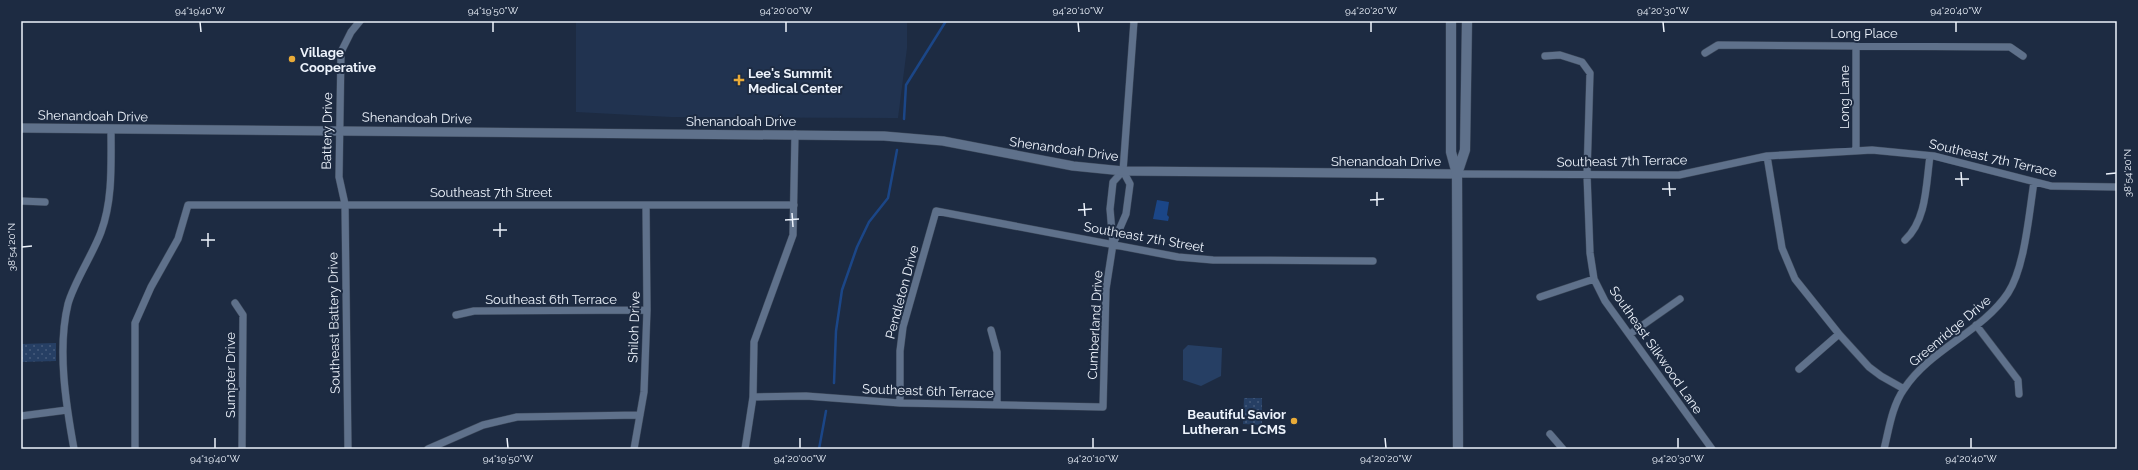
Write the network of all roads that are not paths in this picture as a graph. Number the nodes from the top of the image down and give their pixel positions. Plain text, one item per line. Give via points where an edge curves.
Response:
1 (360, 21) edge
2 (1134, 21) edge
3 (1451, 21) edge
4 (1467, 21) edge
5 (1856, 45) junction
6 (1705, 53) dead end
7 (1545, 56) dead end
8 (2023, 56) dead end
9 (21, 128) edge
10 (111, 130) junction
11 (339, 130) junction
12 (795, 134) junction
13 (1856, 150) junction
14 (1767, 156) junction
15 (1930, 156) junction
16 (1123, 171) junction
17 (1458, 174) junction
18 (1587, 175) junction
19 (2034, 182) junction
20 (2117, 187) edge
21 (21, 201) edge
22 (344, 201) junction
23 (45, 202) dead end
24 (646, 205) junction
25 (794, 205) junction
26 (936, 211) joint
27 (1905, 240) dead end
28 (1113, 244) junction
29 (1373, 261) dead end
30 (1594, 279) junction
31 (1540, 298) dead end
32 (1680, 298) dead end
33 (235, 303) dead end
34 (647, 310) junction
35 (456, 315) dead end
36 (1976, 325) junction
37 (991, 330) dead end
38 (1630, 334) junction
39 (1839, 334) junction
40 (1799, 368) dead end
41 (1904, 389) junction
42 (2019, 394) dead end
43 (753, 397) junction
44 (900, 403) junction
45 (997, 405) junction
46 (1103, 407) joint
47 (67, 410) junction
48 (640, 415) junction
49 (21, 416) edge
50 (1550, 434) dead end
51 (74, 449) edge
52 (135, 449) edge
53 (242, 449) edge
54 (348, 449) edge
55 (428, 449) edge
56 (634, 449) edge
57 (745, 449) edge
58 (1458, 449) edge
59 (1563, 449) edge
60 (1712, 449) edge
61 (1884, 449) edge

1 - 11 street, Battery Drive via 341,52
2 - 16 street, Cumberland Drive
3 - 17 main road via 1451,152
4 - 17 main road via 1465,150
5 - 6 street, Long Place via 1718,45
5 - 8 street, Long Place via 2010,47
5 - 13 street, Long Lane
7 - 18 street, Southeast Silkwood Lane via 1560,55 1582,62 1590,73
9 - 10 street, Shenandoah Drive
10 - 11 street, Shenandoah Drive
10 - 47 street via 110,191 101,231 68,304 63,355
11 - 12 street, Shenandoah Drive
11 - 22 street, Battery Drive via 339,177
12 - 16 street, Shenandoah Drive via 884,136 943,141 1073,166
12 - 25 street
13 - 14 street, Southeast 7th Terrace
13 - 15 street, Southeast 7th Terrace
14 - 18 street, Southeast 7th Terrace via 1680,175
14 - 39 street via 1782,248 1795,279
15 - 19 street, Southeast 7th Terrace
15 - 27 street via 1923,206
16 - 17 street, Shenandoah Drive
16 - 28 street, Cumberland Drive via 1114,182 1110,209
16 - 28 street, Cumberland Drive via 1130,184 1126,214
17 - 18 street, Southeast 7th Terrace
17 - 58 main road
18 - 30 street, Southeast Silkwood Lane via 1590,253
19 - 20 street, Southeast 7th Terrace via 2051,186
19 - 36 street, Greenridge Drive via 2019,267 2009,291 1997,308
21 - 23 street
22 - 24 street, Southeast 7th Street
22 - 52 street, Southeast 7th Street via 188,205 178,240 151,287 135,322
22 - 54 street, Southeast Battery Drive
24 - 25 street, Southeast 7th Street
24 - 34 street, Shiloh Drive
25 - 43 street via 793,235 754,342
26 - 28 street, Southeast 7th Street
26 - 44 street, Pendleton Drive via 903,327 900,351
28 - 29 street, Southeast 7th Street via 1178,257 1213,260
28 - 46 street, Cumberland Drive via 1106,290
30 - 31 street
30 - 38 street, Southeast Silkwood Lane via 1605,301
32 - 38 street
33 - 53 street, Sumpter Drive via 243,315
34 - 35 street, Southeast 6th Terrace via 474,311
34 - 48 street, Shiloh Drive via 644,392
36 - 41 street, Greenridge Drive via 1918,372
36 - 42 street via 2018,380
37 - 45 street via 997,352
38 - 60 street, Southeast Silkwood Lane
39 - 40 street
39 - 41 street via 1881,376
41 - 61 street, Greenridge Drive via 1894,410
43 - 44 street, Southeast 6th Terrace via 806,396
43 - 57 street
44 - 45 street, Southeast 6th Terrace
45 - 46 street, Southeast 6th Terrace
47 - 49 street
47 - 51 street
48 - 55 street via 517,417 483,425
48 - 56 street, Shiloh Drive
50 - 59 street

